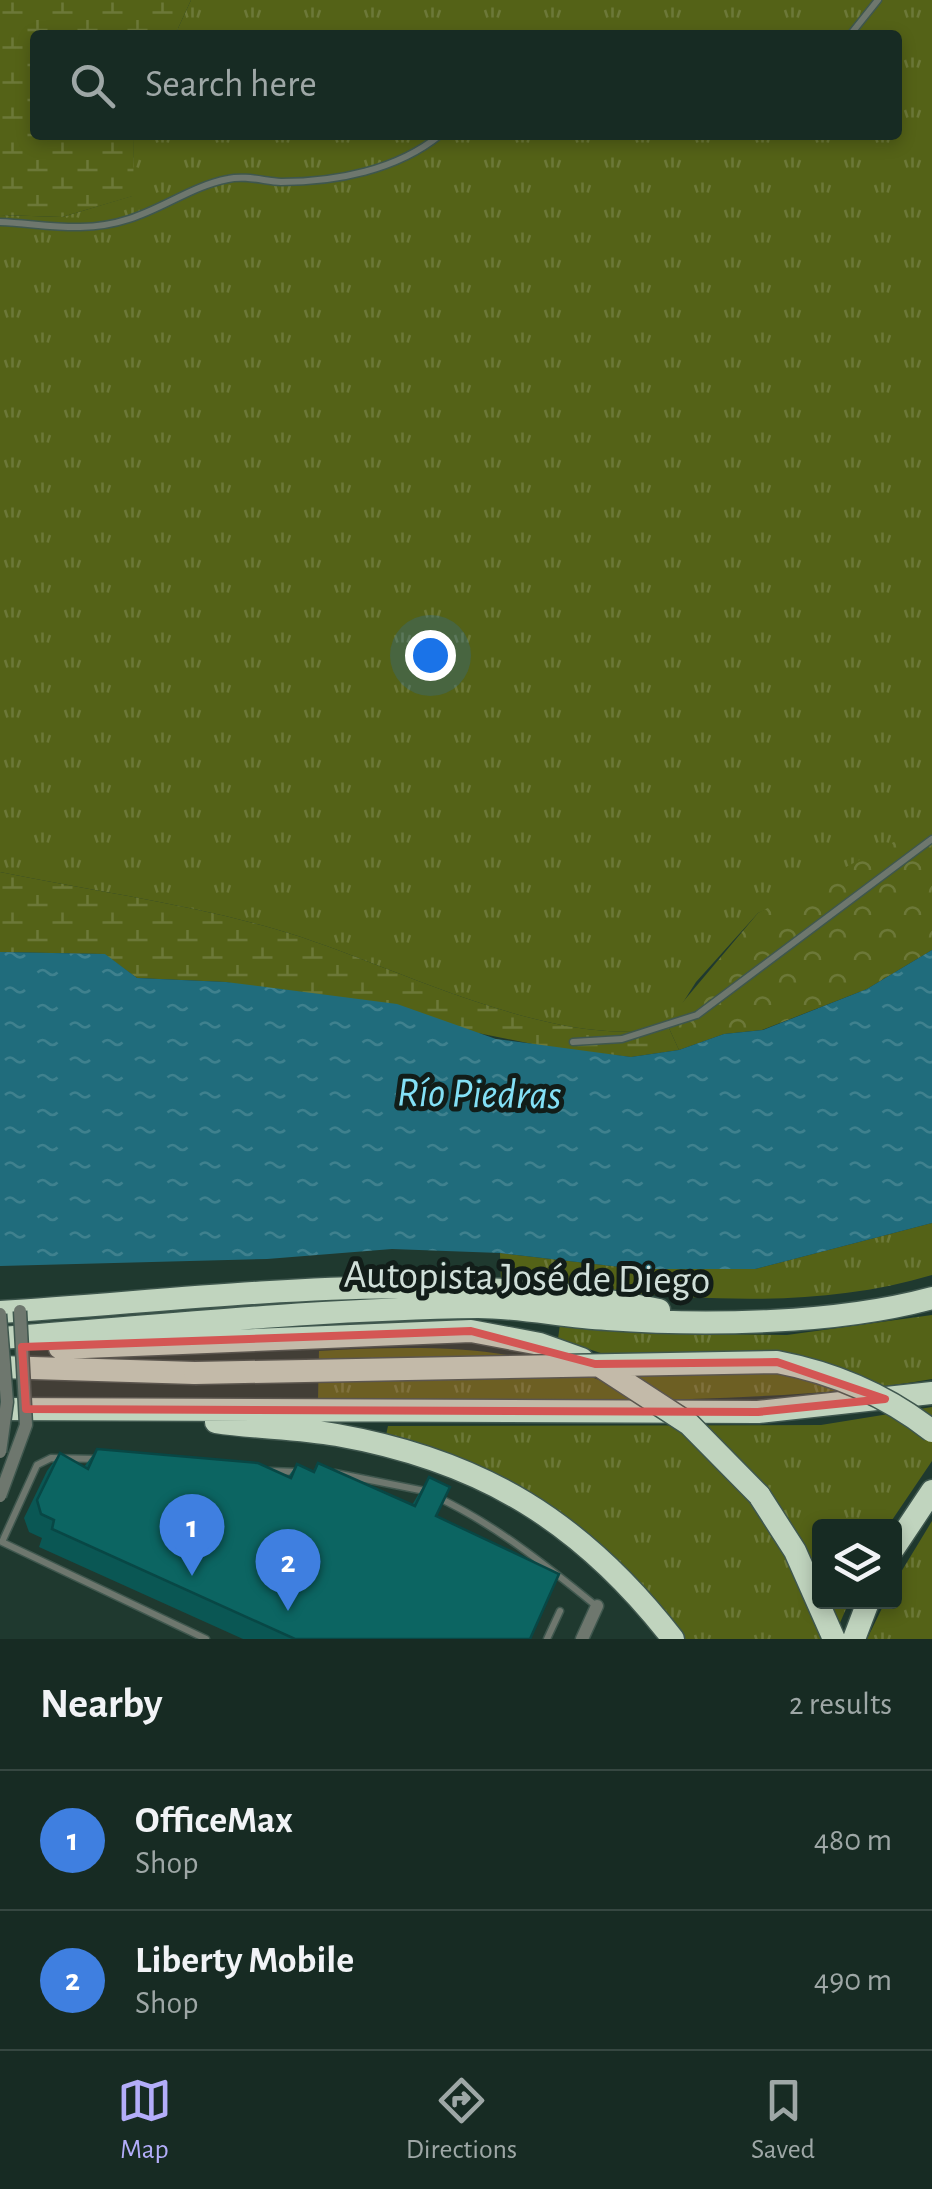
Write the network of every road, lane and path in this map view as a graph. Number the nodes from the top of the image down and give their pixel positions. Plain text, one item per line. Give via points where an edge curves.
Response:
1 (878, 0) edge
2 (854, 30) edge
3 (431, 140) edge
4 (0, 222) edge
5 (932, 839) edge
6 (573, 1042) dead end
7 (932, 1298) edge
8 (6, 1313) edge
9 (707, 1319) junction
10 (0, 1342) edge
11 (0, 1367) edge
12 (932, 1393) edge
13 (0, 1408) edge
14 (138, 1410) junction
15 (932, 1431) edge
16 (0, 1452) edge
17 (111, 1460) edge
18 (255, 1470) edge
19 (312, 1472) edge
20 (331, 1473) edge
21 (932, 1491) edge
22 (0, 1496) edge
23 (480, 1521) junction
24 (472, 1536) edge
25 (902, 1536) edge
26 (510, 1541) junction
27 (505, 1554) edge
28 (541, 1562) junction
29 (536, 1572) edge
30 (598, 1606) joint
31 (865, 1609) edge
32 (560, 1611) dead end
33 (206, 1639) edge
34 (547, 1639) edge
35 (582, 1639) edge
36 (674, 1639) edge
37 (834, 1639) edge
38 (854, 1639) edge

1 - 2 lane
3 - 4 lane via 383,168 284,182 233,177 124,221 74,230
5 - 6 lane via 697,1014 622,1039
7 - 9 highway, Autopista José de Diego via 818,1317
8 - 9 highway via 416,1285 608,1299
8 - 16 street, bridge
8 - 22 street, bridge via 26,1425
9 - 10 highway, Autopista José de Diego via 610,1320 483,1307 320,1313
10 - 37 highway, bridge via 64,1348 471,1331 540,1344 625,1379 689,1424 758,1495 807,1577
11 - 15 highway, bridge via 195,1373 777,1362 852,1384
12 - 14 highway via 758,1412
13 - 14 highway
14 - 36 highway via 332,1434 414,1451 478,1474 577,1536 620,1574
17 - 33 lane via 44,1460 2,1542
18 - 19 lane
20 - 23 lane via 413,1486
21 - 25 highway
23 - 24 lane
23 - 26 lane
26 - 27 lane
26 - 28 lane
28 - 29 lane
28 - 30 lane
30 - 35 street
31 - 38 highway
32 - 34 lane

